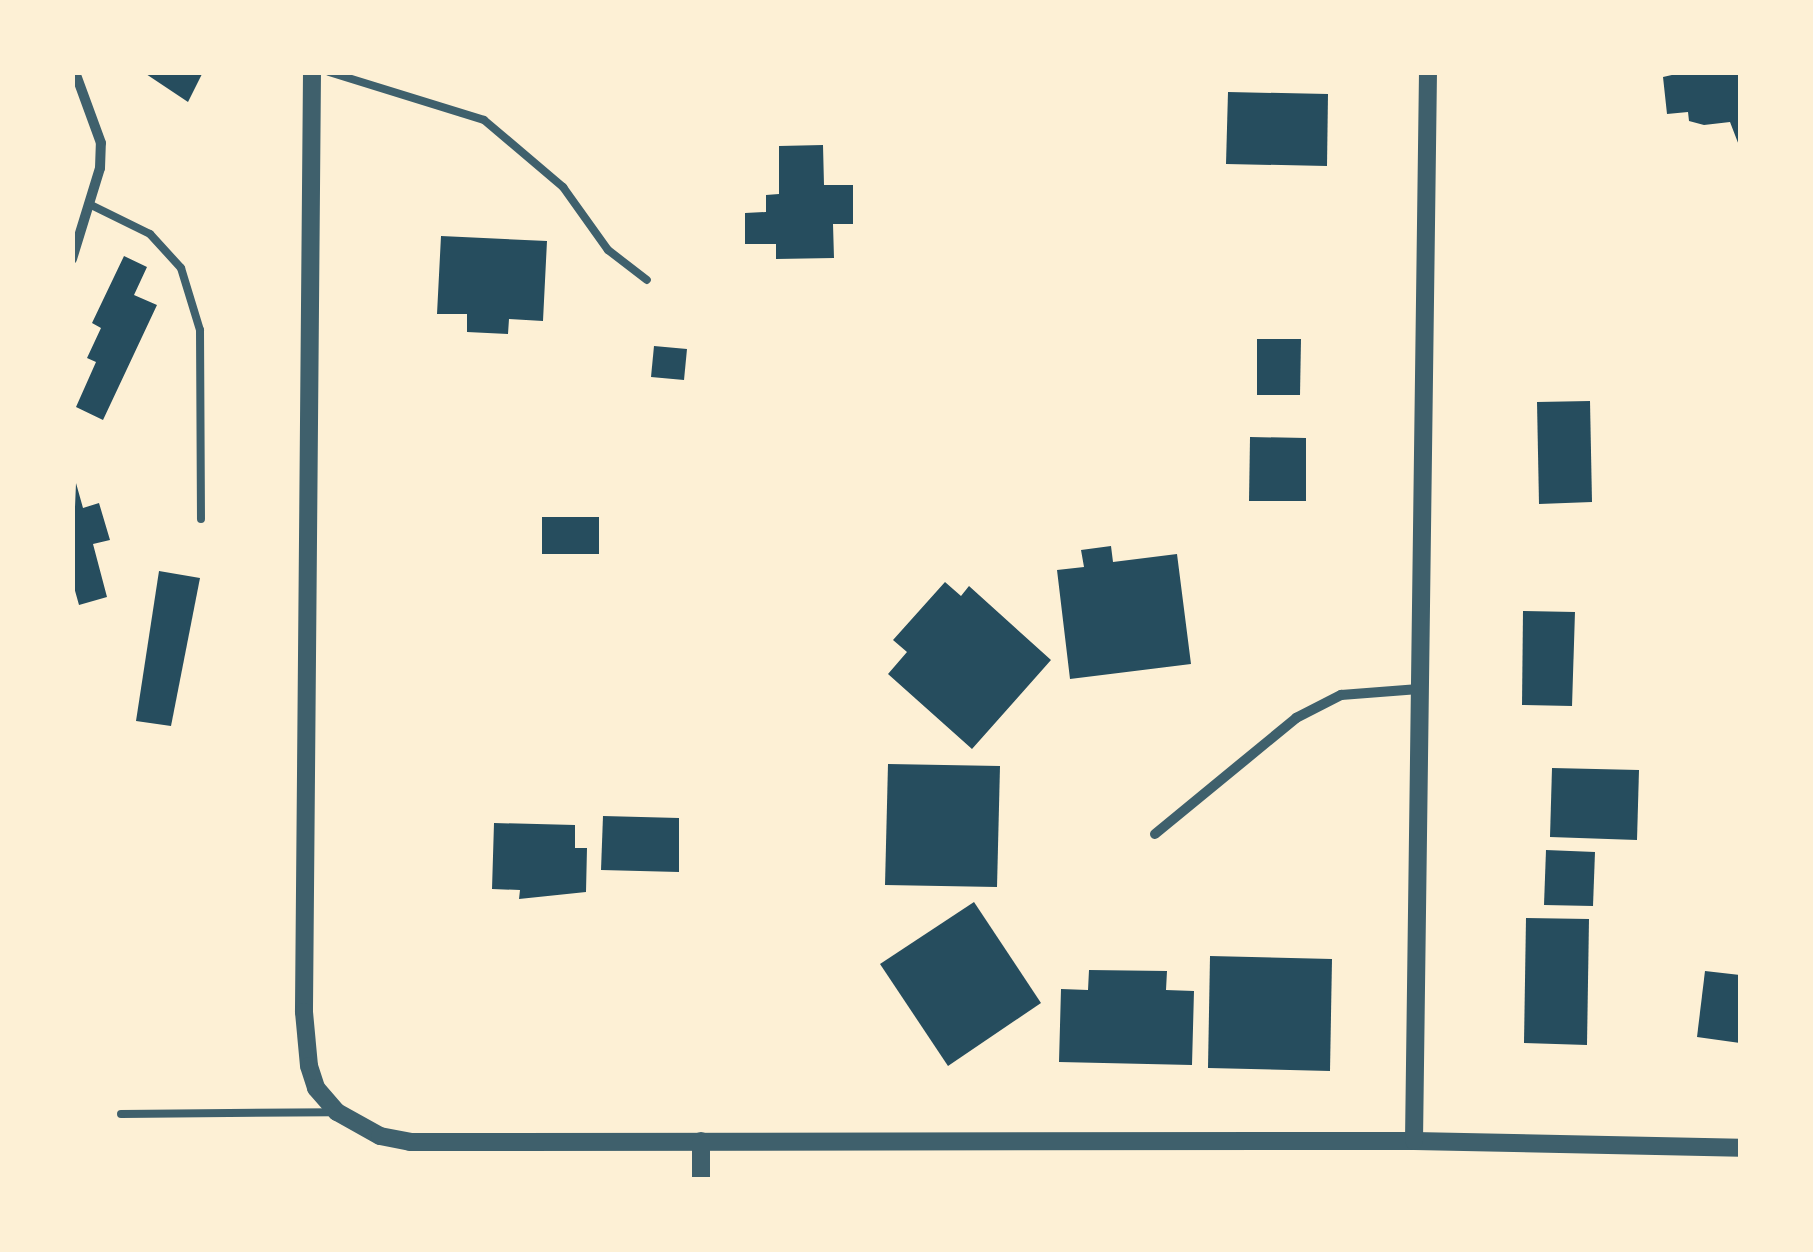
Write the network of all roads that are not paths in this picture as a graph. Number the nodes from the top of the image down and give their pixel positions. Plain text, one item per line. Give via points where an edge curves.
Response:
1 (75, 72) edge
2 (312, 72) edge
3 (329, 72) edge
4 (1428, 72) edge
5 (89, 204) junction
6 (72, 258) edge
7 (647, 280) dead end
8 (201, 519) dead end
9 (1418, 689) junction
10 (1155, 834) dead end
11 (337, 1112) junction
12 (120, 1114) dead end
13 (701, 1141) junction
14 (1414, 1141) junction
15 (1740, 1148) edge
16 (701, 1180) edge

1 - 5 street via 100,143
2 - 11 street via 304,1026 316,1088
3 - 7 lane via 484,120 563,188 608,250
4 - 9 street
5 - 6 street
5 - 8 lane via 150,234 180,268 200,330
9 - 10 street via 1341,695 1296,718
9 - 14 street
11 - 12 lane
11 - 13 street via 380,1136 410,1142
13 - 14 street
13 - 16 street
14 - 15 street

